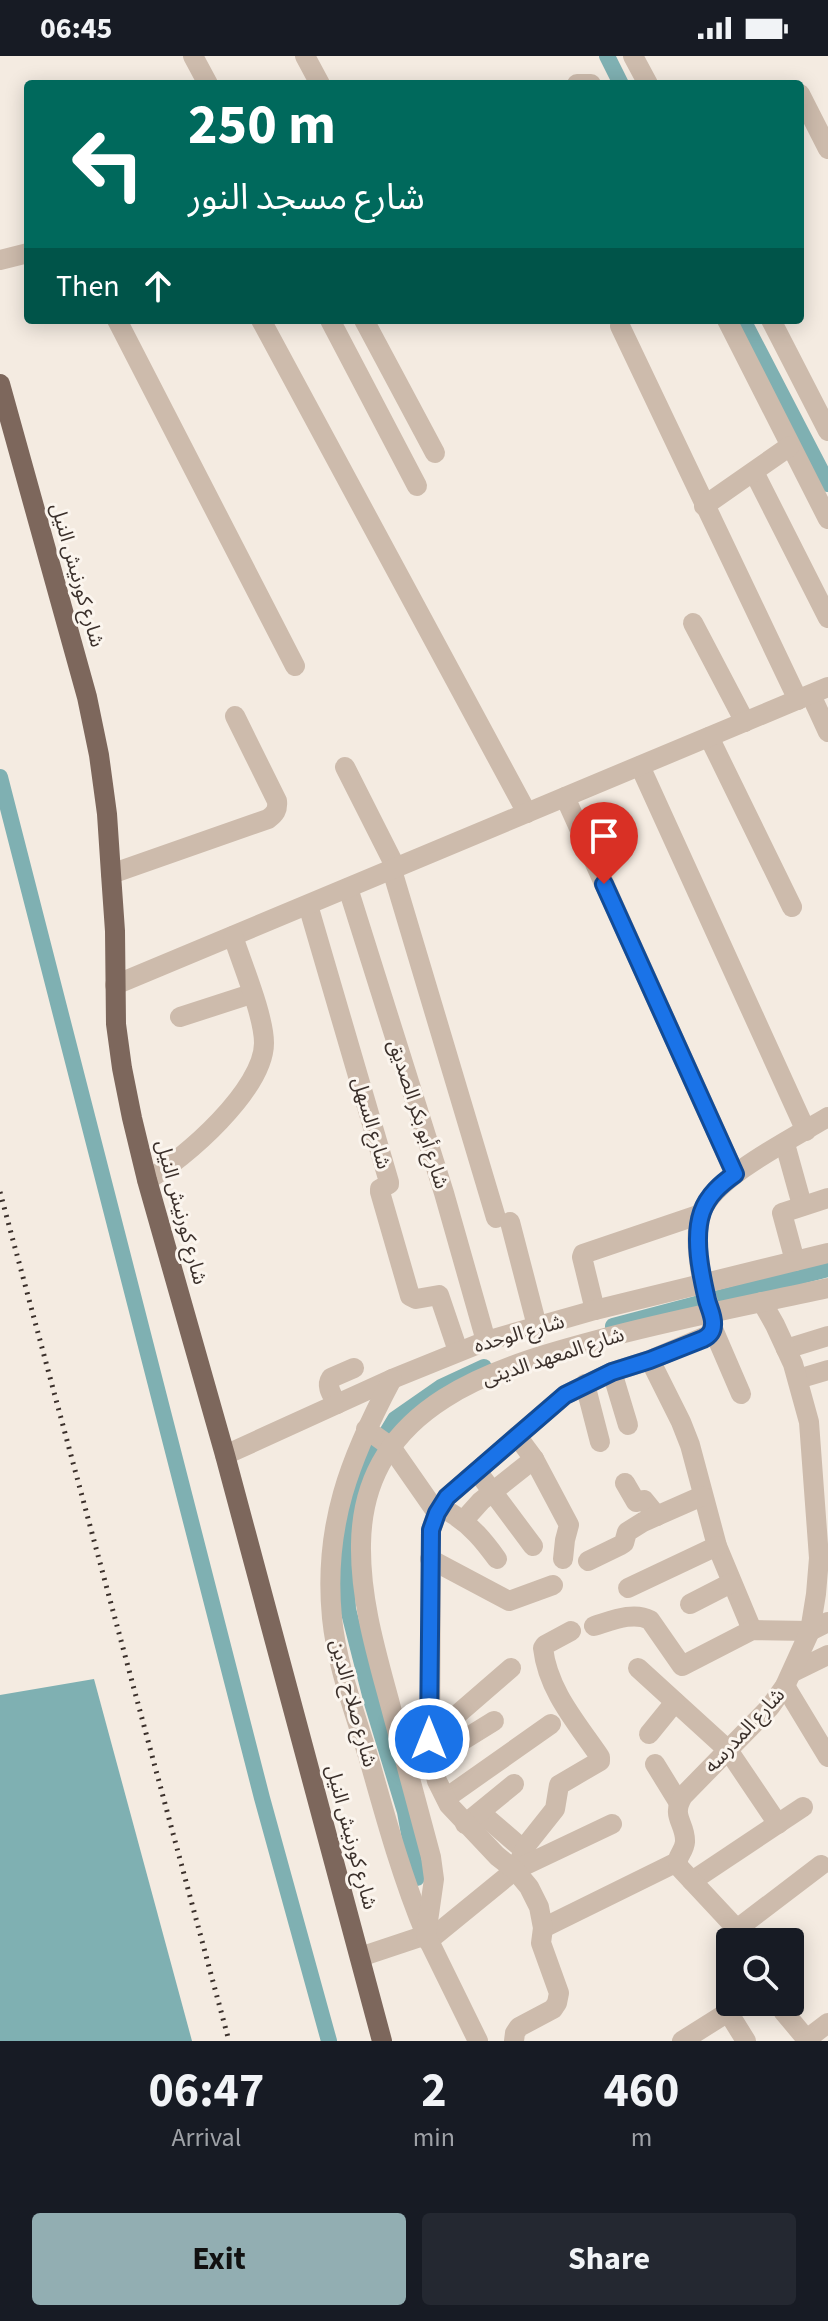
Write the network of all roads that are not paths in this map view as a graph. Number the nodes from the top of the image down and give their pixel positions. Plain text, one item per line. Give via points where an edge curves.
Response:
1 (193, 56) edge
2 (305, 56) edge
3 (633, 56) edge
4 (206, 80) edge
5 (318, 80) edge
6 (646, 80) edge
7 (804, 102) edge
8 (828, 149) edge
9 (24, 254) edge
10 (0, 260) edge
11 (119, 324) edge
12 (263, 324) edge
13 (332, 324) edge
14 (366, 324) edge
15 (729, 324) edge
16 (774, 324) edge
17 (620, 326) dead end
18 (0, 384) edge
19 (820, 393) edge
20 (828, 431) edge
21 (790, 446) junction
22 (435, 453) dead end
23 (754, 472) junction
24 (417, 486) dead end
25 (704, 506) junction
26 (828, 519) edge
27 (828, 618) edge
28 (693, 623) dead end
29 (295, 666) dead end
30 (812, 694) edge
31 (235, 716) dead end
32 (745, 722) junction
33 (828, 732) edge
34 (709, 737) junction
35 (640, 766) junction
36 (345, 767) dead end
37 (565, 797) junction
38 (527, 813) junction
39 (394, 869) junction
40 (111, 874) junction
41 (348, 888) junction
42 (308, 905) junction
43 (792, 907) dead end
44 (233, 936) junction
45 (115, 985) junction
46 (251, 994) junction
47 (180, 1017) dead end
48 (828, 1117) edge
49 (806, 1131) junction
50 (785, 1144) junction
51 (735, 1174) junction
52 (147, 1180) junction
53 (828, 1198) edge
54 (802, 1205) junction
55 (701, 1214) junction
56 (828, 1253) edge
57 (795, 1261) junction
58 (703, 1284) junction
59 (828, 1288) edge
60 (762, 1302) junction
61 (595, 1310) junction
62 (711, 1320) junction
63 (537, 1326) junction
64 (828, 1336) edge
65 (486, 1341) junction
66 (786, 1349) junction
67 (458, 1351) junction
68 (650, 1360) junction
69 (354, 1368) dead end
70 (828, 1370) edge
71 (612, 1372) junction
72 (392, 1379) junction
73 (798, 1379) junction
74 (585, 1384) junction
75 (741, 1394) dead end
76 (337, 1404) junction
77 (818, 1418) edge
78 (628, 1425) dead end
79 (366, 1429) junction
80 (517, 1436) junction
81 (600, 1442) dead end
82 (391, 1447) junction
83 (225, 1455) junction
84 (534, 1459) junction
85 (477, 1471) junction
86 (625, 1483) dead end
87 (493, 1492) junction
88 (702, 1496) junction
89 (439, 1510) junction
90 (657, 1516) junction
91 (463, 1521) junction
92 (533, 1546) dead end
93 (717, 1546) junction
94 (824, 1556) edge
95 (430, 1559) junction
96 (497, 1559) dead end
97 (563, 1559) dead end
98 (588, 1561) dead end
99 (731, 1583) junction
100 (553, 1585) dead end
101 (628, 1588) dead end
102 (690, 1604) dead end
103 (594, 1626) dead end
104 (819, 1626) edge
105 (752, 1630) junction
106 (571, 1631) dead end
107 (828, 1655) edge
108 (511, 1668) dead end
109 (638, 1668) dead end
110 (789, 1679) junction
111 (675, 1702) junction
112 (494, 1721) dead end
113 (551, 1724) dead end
114 (446, 1725) junction
115 (821, 1729) edge
116 (649, 1734) dead end
117 (459, 1743) junction
118 (430, 1750) junction
119 (728, 1750) junction
120 (828, 1757) edge
121 (655, 1764) dead end
122 (514, 1784) dead end
123 (446, 1798) junction
124 (679, 1803) junction
125 (803, 1807) dead end
126 (473, 1819) junction
127 (612, 1824) dead end
128 (778, 1824) junction
129 (524, 1850) junction
130 (677, 1862) junction
131 (821, 1865) dead end
132 (515, 1870) junction
133 (692, 1881) junction
134 (543, 1928) junction
135 (736, 1928) edge
136 (752, 1928) edge
137 (427, 1938) junction
138 (360, 1957) junction
139 (722, 2016) edge
140 (739, 2016) edge
141 (787, 2016) edge
142 (828, 2023) edge
143 (808, 2040) edge
144 (382, 2041) edge
145 (478, 2041) edge
146 (514, 2041) edge
147 (682, 2041) edge
148 (746, 2041) edge

1 - 4 street
2 - 5 street
3 - 6 street
7 - 8 street
9 - 10 street
11 - 29 street
12 - 38 street
13 - 24 street
14 - 22 street
15 - 21 street
16 - 19 street
17 - 25 street
18 - 40 main road, شارع كورنيش النيل via 87,697 105,799
19 - 20 street
21 - 23 street
21 - 26 street
23 - 25 street
23 - 27 street
25 - 30 street
28 - 32 street
30 - 32 street
30 - 33 street
31 - 40 street via 277,801 274,814
32 - 34 street
34 - 35 street
34 - 43 street
35 - 37 street
35 - 49 street
36 - 39 street
37 - 38 street
37 - 51 street
38 - 39 street
39 - 41 street
39 - 63 street
40 - 45 main road, شارع كورنيش النيل
41 - 42 street
41 - 65 street, شارع أبو بكر الصديق
42 - 44 street
42 - 67 street, شارع السهل via 389,1182 380,1192 410,1296 439,1295
44 - 45 street
44 - 46 street
45 - 52 main road, شارع كورنيش النيل via 122,1068
46 - 47 street
46 - 52 street via 263,1029 258,1072 201,1141
48 - 49 street
49 - 50 street
50 - 51 street
50 - 54 street
51 - 55 street via 718,1187
52 - 83 main road, شارع كورنيش النيل
53 - 54 street
54 - 57 street via 781,1216
55 - 58 street
55 - 61 street via 583,1254
56 - 57 street, شارع الوحده
57 - 58 street, شارع الوحده
58 - 61 street, شارع الوحده
58 - 62 street
59 - 60 street, شارع المعهد الدينى
60 - 62 street, شارع المعهد الدينى
60 - 66 street, شارع المدرسه
61 - 63 street, شارع الوحده
62 - 68 street via 703,1339
62 - 75 street
62 - 82 street, شارع المعهد الدينى via 590,1342 499,1369 440,1401
63 - 65 street, شارع الوحده
64 - 66 street
65 - 67 street, شارع الوحده
66 - 73 street, شارع المدرسه
67 - 72 street, شارع الوحده
68 - 71 street
68 - 88 street via 690,1445
69 - 76 street via 329,1382
70 - 73 street
71 - 74 street
71 - 78 street
72 - 76 street, شارع الوحده
72 - 79 street, شارع صلاح الدين
73 - 77 street, شارع المدرسه
74 - 80 street
74 - 81 street
76 - 83 street, شارع الوحده
77 - 94 street, شارع المدرسه
79 - 82 street
79 - 137 street, شارع صلاح الدين via 341,1496 331,1578 332,1620 387,1821
80 - 84 street
80 - 85 street
82 - 89 street
82 - 137 street, شارع المعهد الدينى via 364,1509 363,1576 372,1636 431,1857 434,1879
83 - 138 main road, شارع كورنيش النيل
84 - 87 street
84 - 97 street via 569,1525
85 - 87 street
85 - 89 street
86 - 90 street via 636,1502 644,1500
87 - 91 street
87 - 92 street
88 - 90 street
88 - 93 street
89 - 91 street
89 - 95 street via 431,1530
90 - 98 street via 627,1532 621,1545
91 - 96 street
93 - 99 street
93 - 101 street
94 - 104 street, شارع المدرسه via 816,1594
95 - 100 street via 509,1601
95 - 118 street
99 - 102 street
99 - 105 street
103 - 105 street via 644,1617 684,1666
104 - 105 street
104 - 110 street, شارع المدرسه
106 - 129 street via 545,1645 545,1658 555,1691 600,1761 561,1782 555,1809
107 - 110 street
108 - 114 street
109 - 111 street
110 - 115 street
110 - 119 street, شارع المدرسه
111 - 116 street
111 - 119 street
112 - 117 street
113 - 123 street
114 - 117 street
114 - 118 street
115 - 120 street
117 - 118 street
118 - 123 street
119 - 124 street, شارع المدرسه
119 - 128 street
121 - 124 street
122 - 126 street
123 - 126 street
124 - 130 street via 685,1842
125 - 128 street
126 - 129 street
126 - 132 street via 497,1856
127 - 132 street
128 - 133 street
129 - 132 street
130 - 133 street
130 - 134 street
131 - 136 street
132 - 134 street via 539,1907
132 - 137 street
133 - 135 street
134 - 146 street via 541,1943 556,1981 557,2003 519,2027
137 - 138 street
137 - 145 street
138 - 144 main road, شارع كورنيش النيل
139 - 147 street
140 - 148 street
141 - 143 street
142 - 143 street

